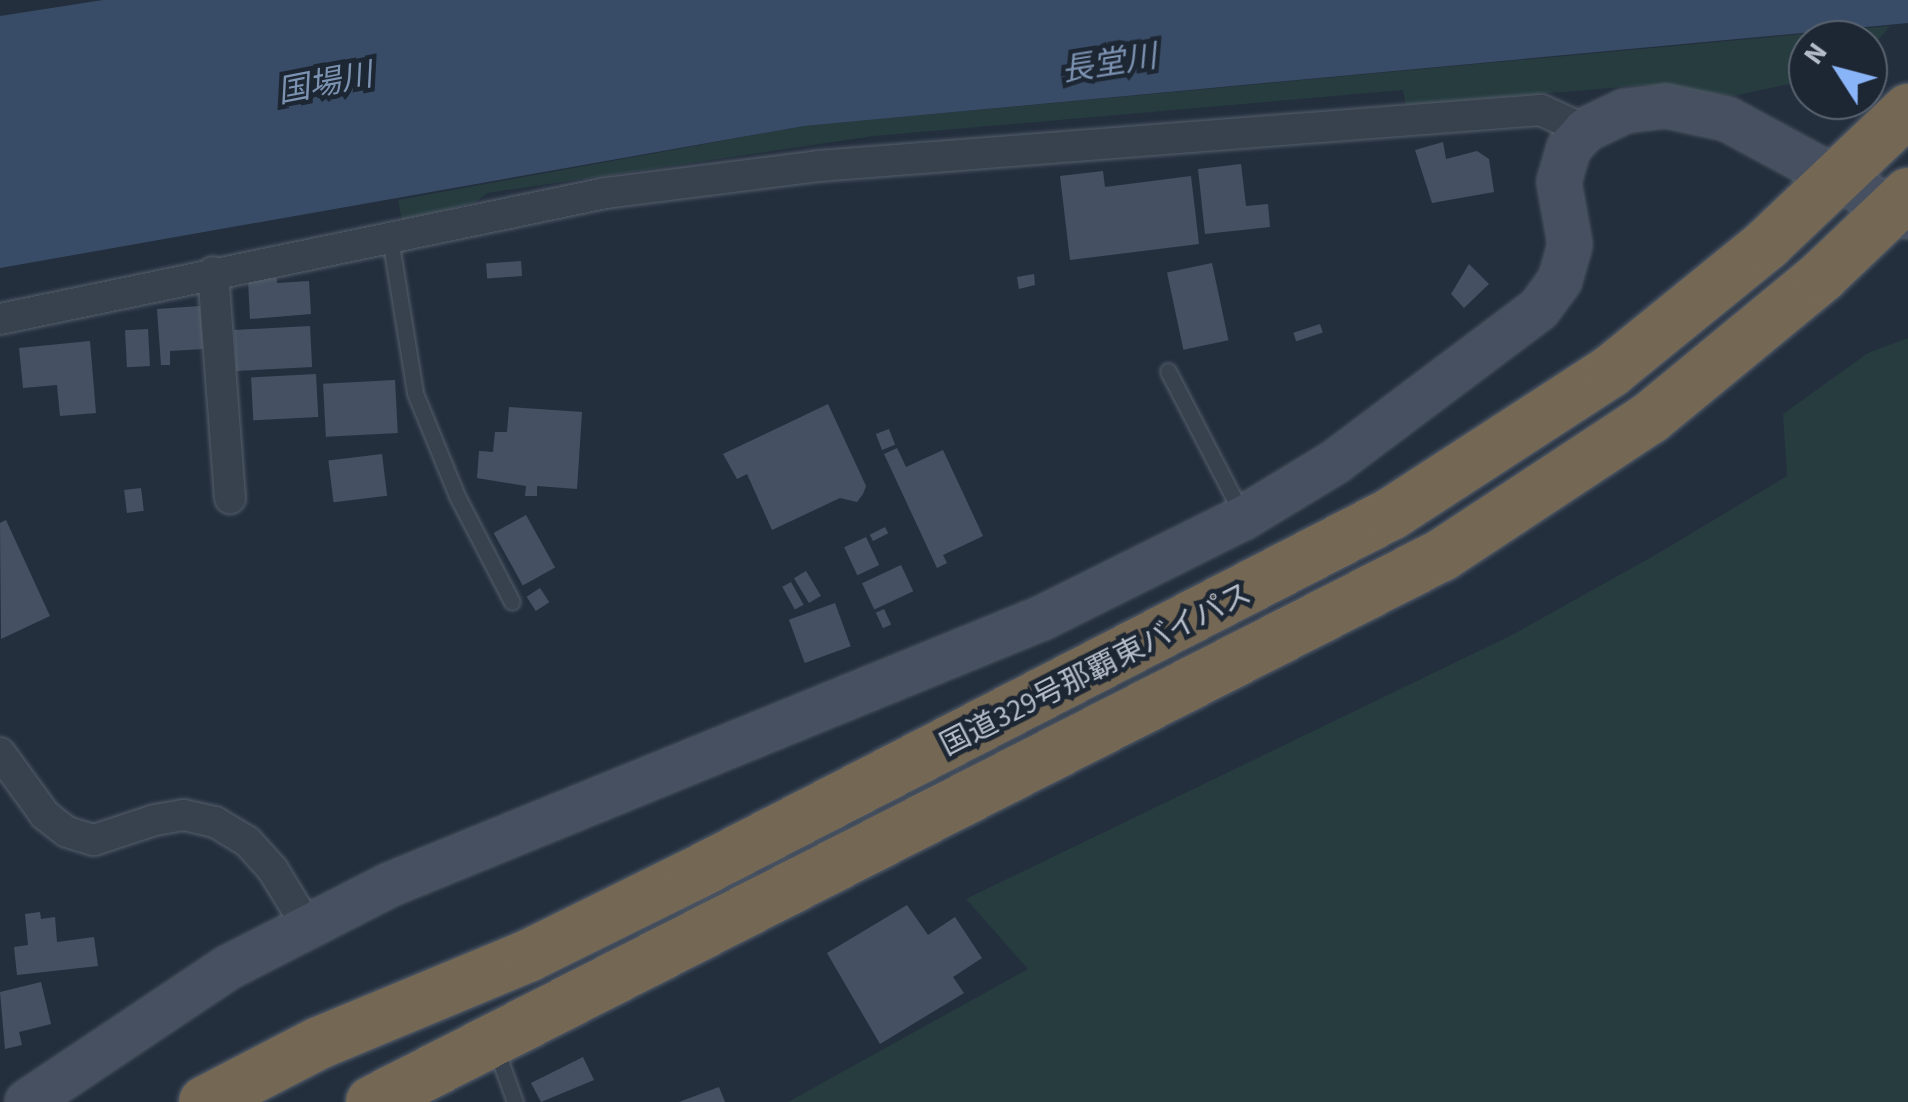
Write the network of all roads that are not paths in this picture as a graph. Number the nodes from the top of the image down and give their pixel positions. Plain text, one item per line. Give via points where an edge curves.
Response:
1 (1908, 110) edge
2 (1585, 130) junction
3 (1840, 177) junction
4 (1903, 207) edge
5 (390, 229) junction
6 (213, 272) junction
7 (0, 319) edge
8 (1168, 370) dead end
9 (230, 498) dead end
10 (1244, 518) junction
11 (512, 602) dead end
12 (0, 753) edge
13 (307, 926) junction
14 (493, 1040) junction
15 (27, 1102) edge
16 (204, 1102) edge
17 (372, 1102) edge
18 (514, 1102) edge

1 - 3 highway, 国道329号那覇東バイパス
2 - 3 street via 1625,111 1666,106 1746,127
2 - 5 street via 1541,110 819,166
2 - 10 street via 1569,148 1560,182 1570,244 1560,280 1539,309 1335,462
3 - 4 street
3 - 16 highway, 国道329号那覇東バイパス via 1611,372 1391,514 530,955 319,1042
4 - 14 highway, 国道329号那覇東バイパス via 1650,418 1442,555
5 - 6 street
5 - 11 lane via 414,393
6 - 7 street
6 - 9 street
8 - 10 lane
10 - 13 street via 1042,618 389,884
12 - 13 street via 45,815 66,832 94,840 184,815 215,822 246,840
13 - 15 street via 120,1034
14 - 17 highway, 国道329号那覇東バイパス
14 - 18 lane

